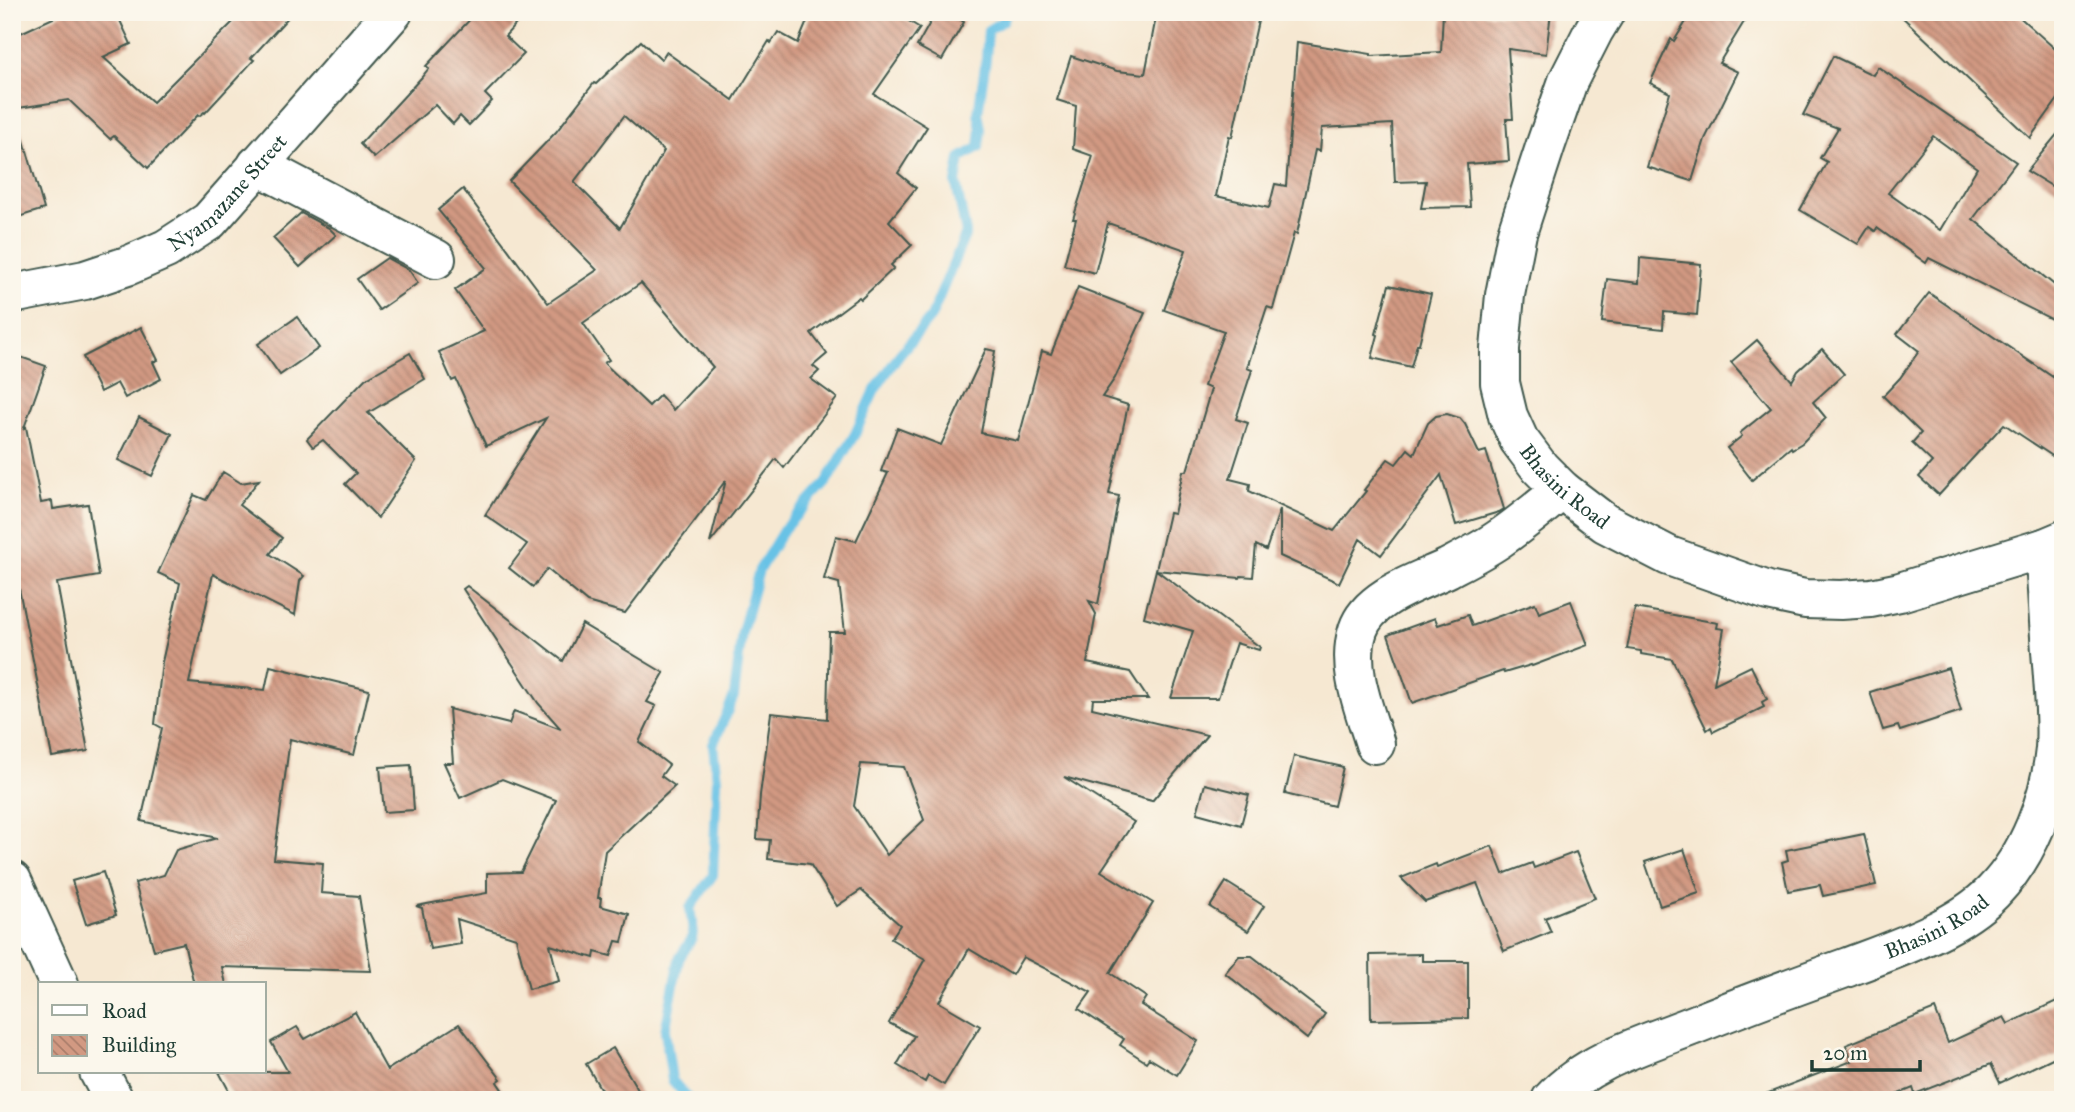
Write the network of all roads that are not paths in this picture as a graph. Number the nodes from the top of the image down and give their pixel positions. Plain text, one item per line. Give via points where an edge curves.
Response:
1 (393, 12) edge
2 (1605, 12) edge
3 (257, 165) junction
4 (436, 259) dead end
5 (12, 294) edge
6 (1562, 490) junction
7 (2053, 544) edge
8 (1375, 744) dead end
9 (12, 881) edge
10 (58, 982) edge
11 (1551, 1100) edge

1 - 3 street, Nyamazane Street
2 - 6 street, Bhasini Road via 1568,81 1517,233 1500,349 1500,383 1508,416 1519,440
3 - 4 street
3 - 5 street, Nyamazane Street via 209,220 166,249 85,280
6 - 7 street, Bhasini Road via 1605,523 1669,556 1768,591 1805,599 1871,598 1900,592
6 - 8 street via 1499,539 1397,591 1367,613 1354,650 1356,682
7 - 11 street, Bhasini Road via 2055,748 2033,831 1992,893 1915,942 1730,1010 1589,1069
9 - 10 street

